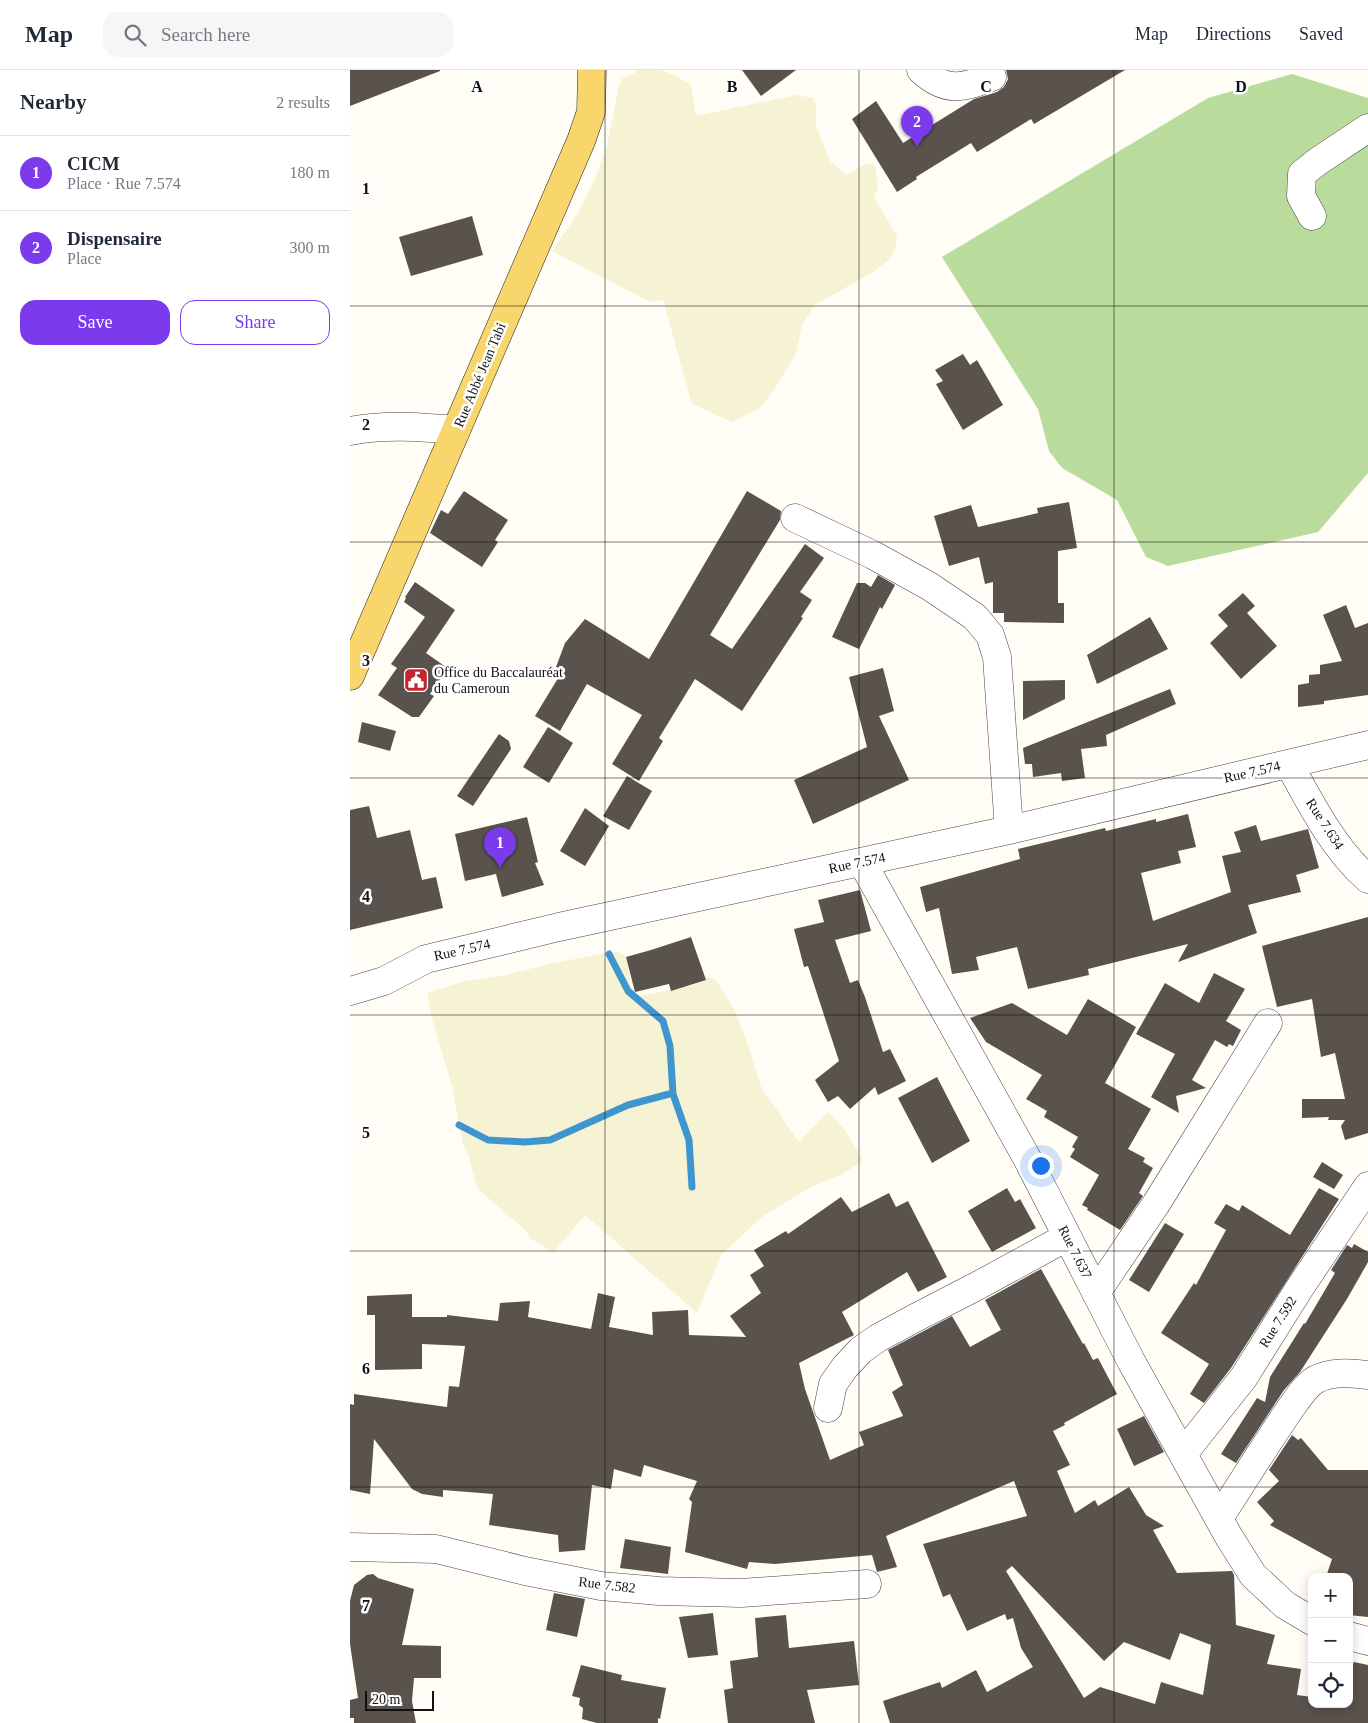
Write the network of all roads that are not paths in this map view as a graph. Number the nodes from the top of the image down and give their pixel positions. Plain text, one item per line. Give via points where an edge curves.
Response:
1 (592, 70) edge
2 (922, 70) edge
3 (992, 77) dead end
4 (1368, 128) edge
5 (1312, 216) dead end
6 (350, 430) edge
7 (456, 430) junction
8 (795, 518) dead end
9 (350, 676) edge
10 (1368, 745) edge
11 (1289, 764) junction
12 (1009, 830) junction
13 (862, 862) junction
14 (1368, 879) edge
15 (350, 991) edge
16 (1268, 1023) dead end
17 (1368, 1186) edge
18 (1067, 1237) junction
19 (1096, 1293) junction
20 (1368, 1374) edge
21 (828, 1408) dead end
22 (1183, 1454) junction
23 (1219, 1518) junction
24 (350, 1547) edge
25 (866, 1584) dead end
26 (1308, 1618) edge
27 (1353, 1637) edge
28 (1368, 1641) edge

1 - 7 main road, Rue Abbé Jean Tabi via 591,112 581,141
2 - 3 street via 931,79 949,87 972,85
4 - 5 street via 1302,174 1301,196
6 - 7 street via 396,427
7 - 9 main road, Rue Abbé Jean Tabi
8 - 12 street via 929,586 975,618 990,635 997,657
10 - 11 street, Rue 7.574
11 - 12 street, Rue 7.574
11 - 14 street, Rue 7.634 via 1329,832
12 - 13 street, Rue 7.574
13 - 15 street, Rue 7.574 via 426,959 384,981
13 - 18 street, Rue 7.637 via 1028,1160
16 - 19 street via 1156,1204
17 - 22 street, Rue 7.592 via 1244,1377
18 - 19 street, Rue 7.637
18 - 21 street via 861,1350 833,1384
19 - 22 street, Rue 7.637
20 - 23 street via 1329,1375 1315,1380 1304,1390
22 - 23 street, Rue 7.637
23 - 26 street, Rue 7.637 via 1254,1575 1285,1606
24 - 25 street, Rue 7.582 via 436,1549 601,1586 660,1591 741,1592
27 - 28 street

